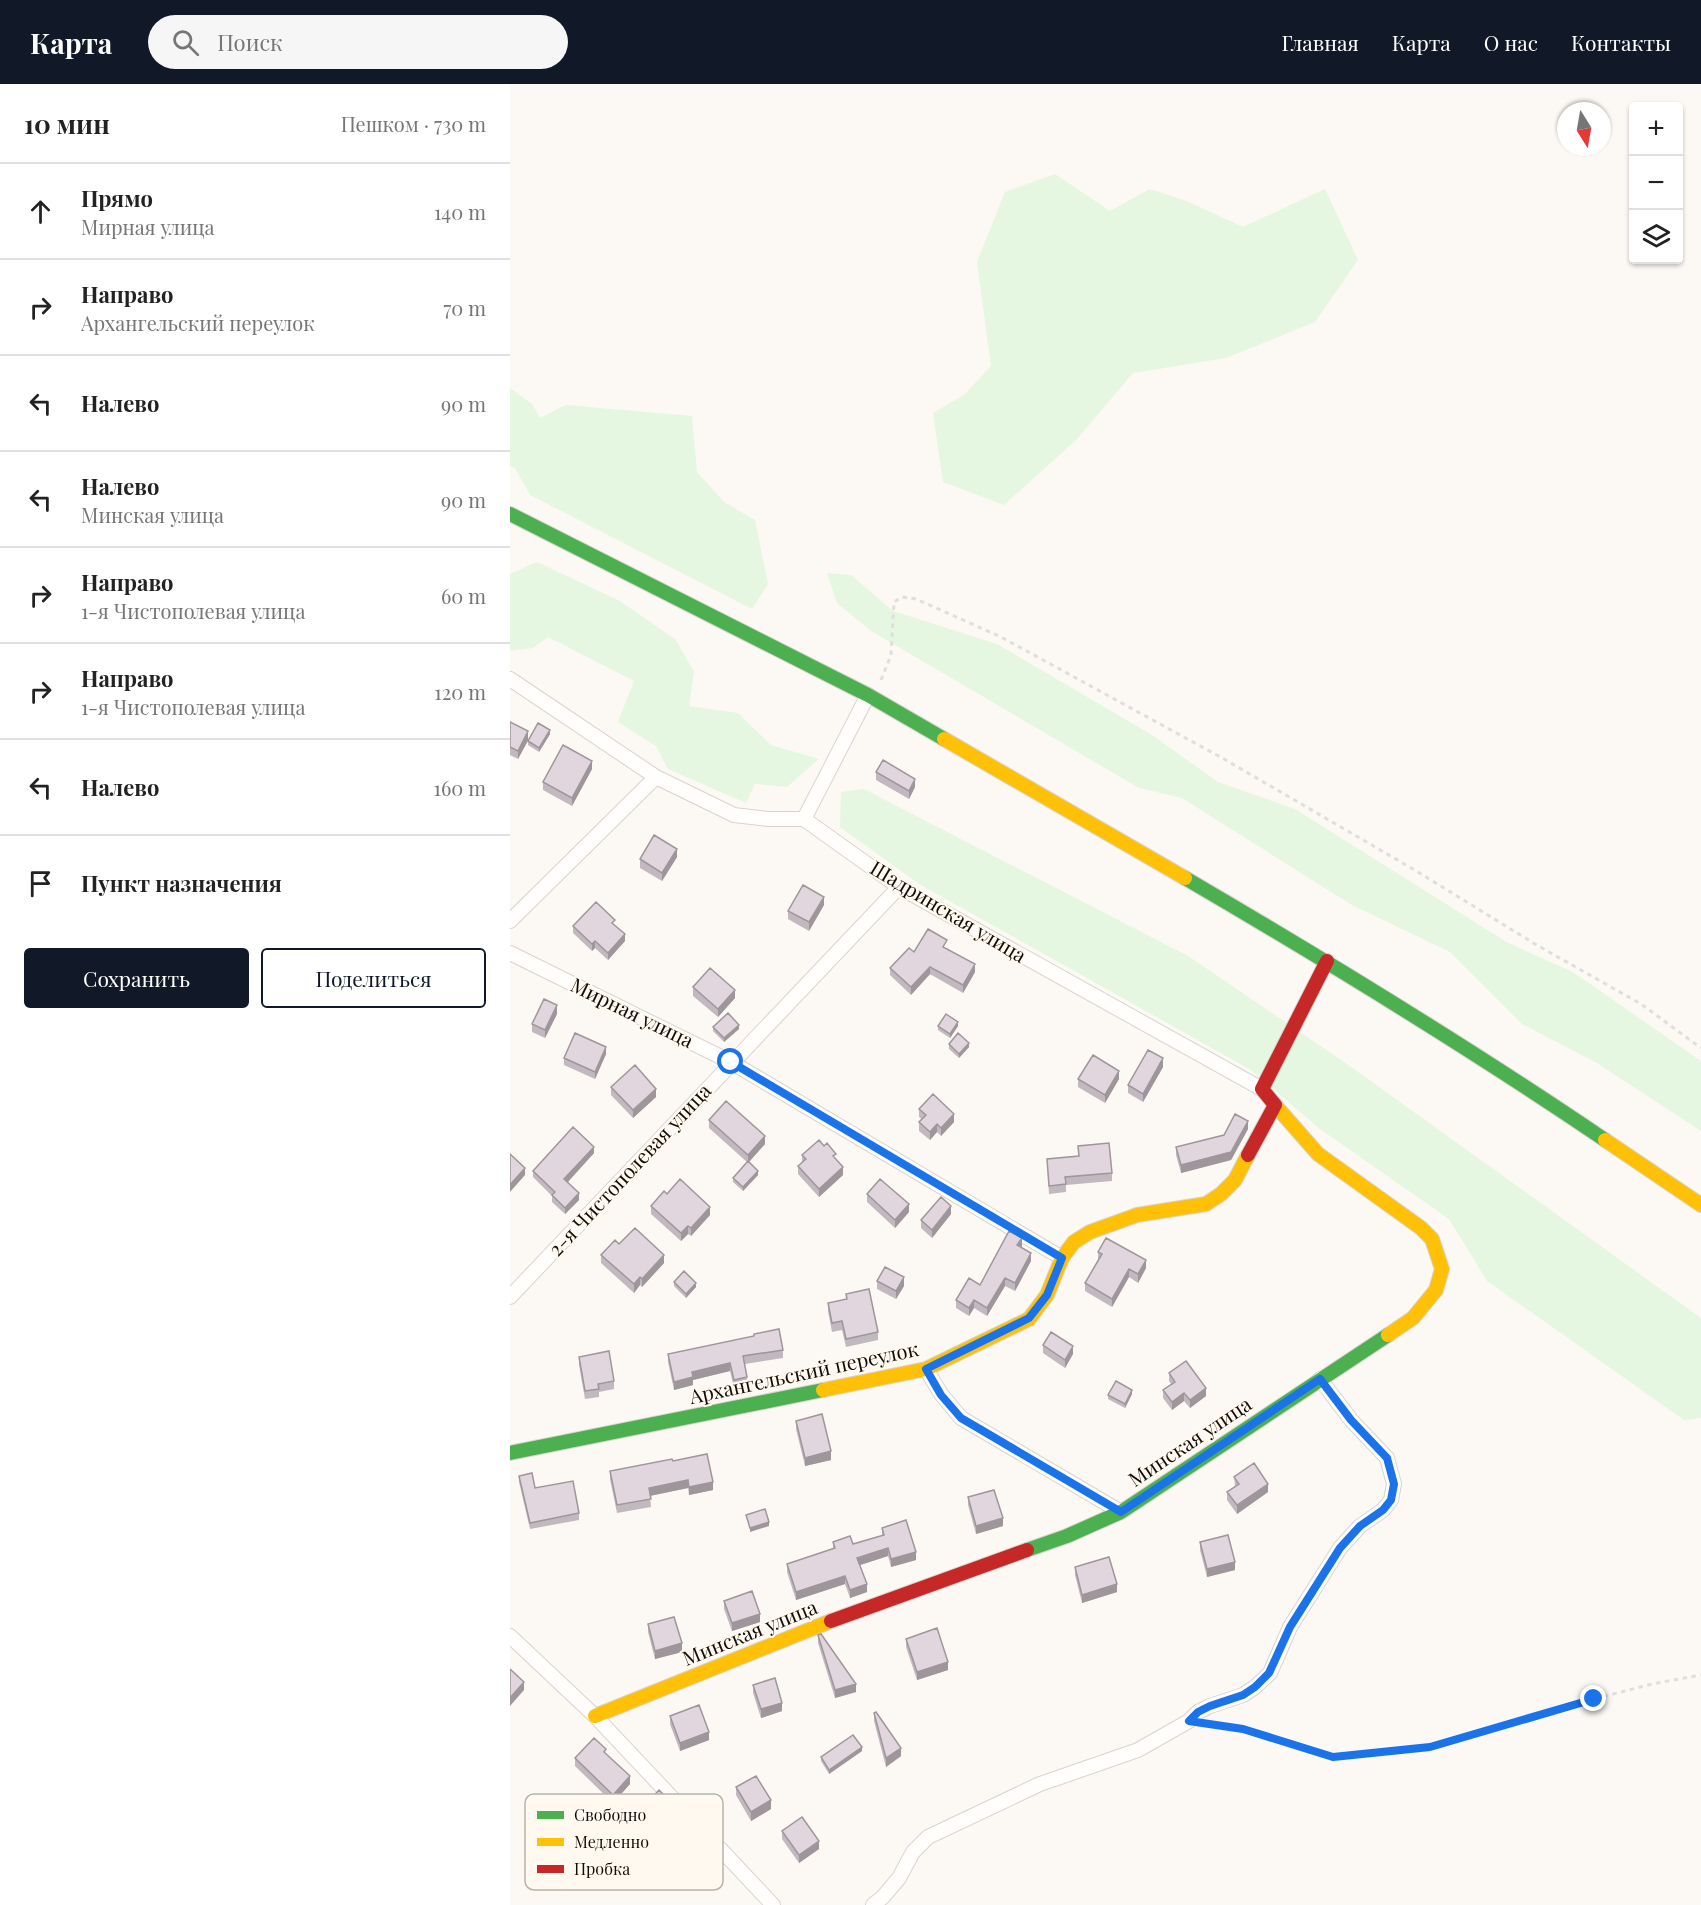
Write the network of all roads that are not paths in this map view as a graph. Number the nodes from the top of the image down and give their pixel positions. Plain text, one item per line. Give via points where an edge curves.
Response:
1 (510, 514) edge
2 (510, 679) edge
3 (868, 695) junction
4 (656, 777) junction
5 (804, 819) junction
6 (898, 888) junction
7 (510, 921) edge
8 (510, 953) edge
9 (1327, 962) junction
10 (731, 1062) junction
11 (1262, 1089) junction
12 (1275, 1105) junction
13 (1701, 1205) edge
14 (1062, 1258) junction
15 (510, 1297) edge
16 (926, 1369) junction
17 (1320, 1379) junction
18 (510, 1453) edge
19 (1121, 1512) junction
20 (510, 1636) edge
21 (595, 1716) junction
22 (668, 1794) edge
23 (723, 1852) edge
24 (773, 1905) edge
25 (873, 1905) edge

1 - 3 street
2 - 4 street
3 - 5 street
3 - 9 street
4 - 5 street via 734,815
4 - 7 street
5 - 6 street, Шадринская улица
6 - 10 street, 2-я Чистополевая улица
6 - 11 street, Шадринская улица
8 - 10 street, Мирная улица
9 - 11 street
9 - 13 street via 1555,1106
10 - 14 street, Мирная улица
10 - 15 street, 2-я Чистополевая улица
11 - 12 street, Минская улица
12 - 14 street via 1235,1180 1221,1194 1206,1204 1137,1215 1090,1232 1074,1242
12 - 17 street, Минская улица via 1318,1154 1421,1228 1432,1239 1442,1269 1436,1290 1413,1318
14 - 16 street, Архангельский переулок via 1047,1295 1029,1318
16 - 18 street, Архангельский переулок
16 - 19 street via 961,1418
17 - 19 street, Минская улица
17 - 25 street via 1387,1458 1394,1484 1391,1500 1383,1510 1360,1526 1340,1548 1290,1627 1269,1673 1243,1695 1198,1712 1137,1750 1040,1784 928,1837
19 - 21 street, Минская улица
20 - 21 street
21 - 22 street
23 - 24 street

